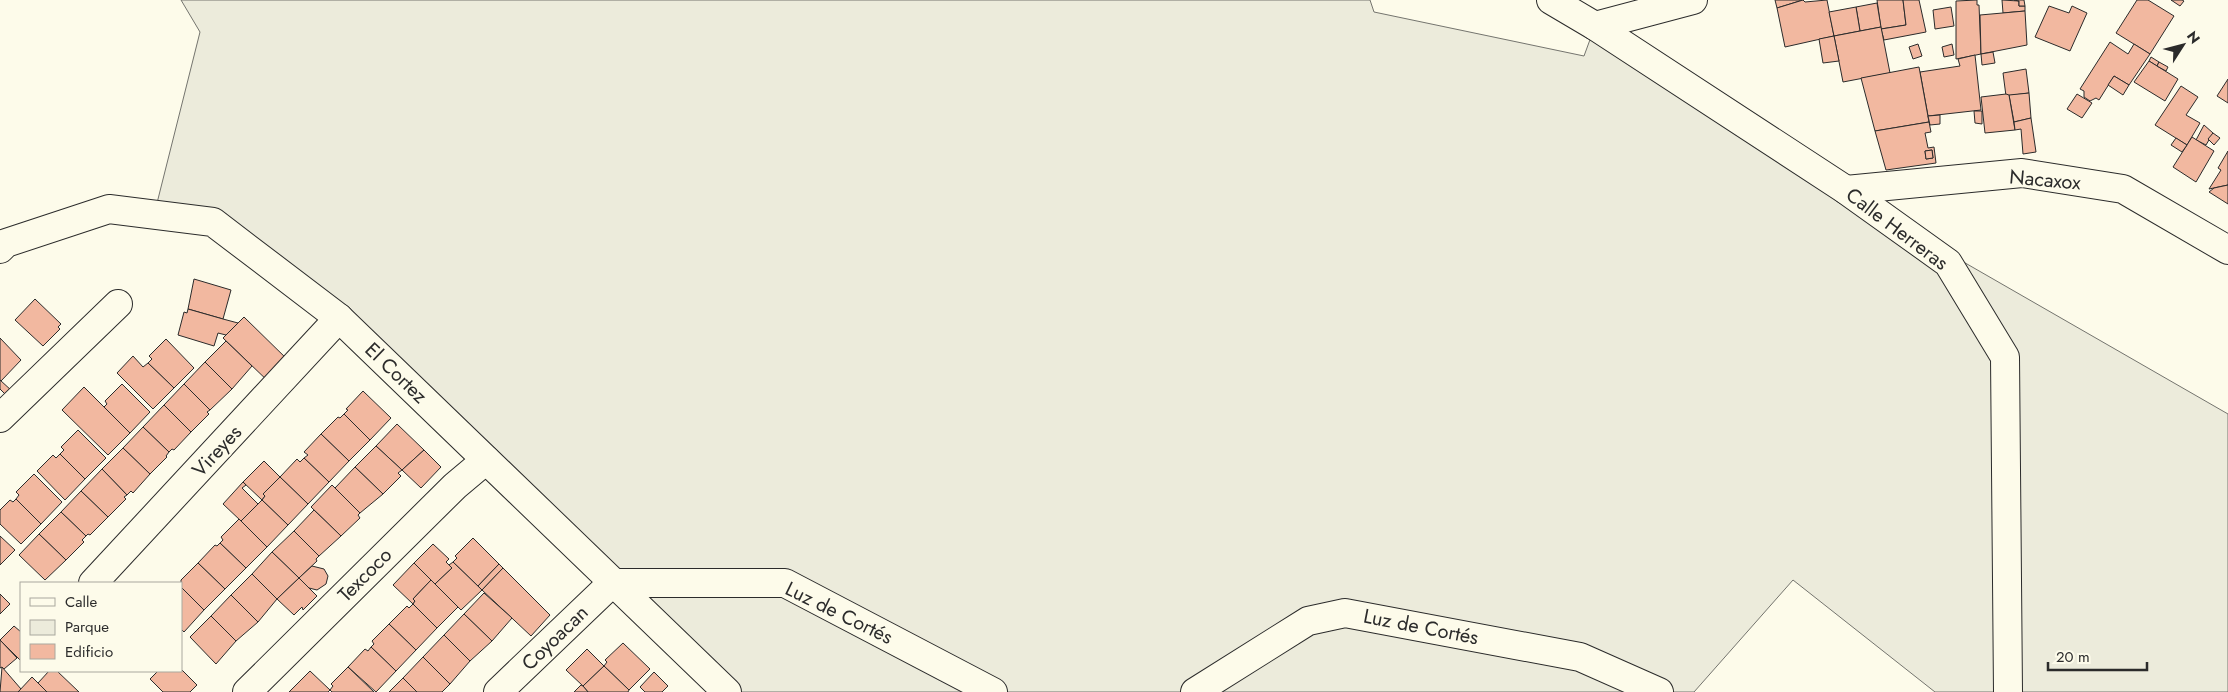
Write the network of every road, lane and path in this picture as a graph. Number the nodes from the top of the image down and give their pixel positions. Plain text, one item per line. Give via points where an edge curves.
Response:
1 (1551, 0) edge
2 (1693, 0) edge
3 (1595, 26) junction
4 (1846, 190) junction
5 (0, 249) edge
6 (2228, 250) edge
7 (118, 304) dead end
8 (340, 318) junction
9 (0, 418) edge
10 (486, 460) junction
11 (94, 582) edge
12 (612, 583) junction
13 (247, 692) edge
14 (498, 692) edge
15 (727, 692) edge
16 (993, 692) edge
17 (1195, 692) edge
18 (1659, 692) edge
19 (2008, 692) edge

1 - 3 street, Calle Herreras
2 - 3 street
3 - 4 street, Calle Herreras
4 - 6 street, Nacaxox via 2022,173 2123,189
4 - 19 street, Calle Herreras via 1948,263 2005,357
5 - 8 street, El Cortez via 6,243 109,209 213,222
7 - 9 street
8 - 10 street, El Cortez
8 - 11 street, Vireyes
10 - 12 street, El Cortez
10 - 13 street, Texcoco via 455,486
12 - 14 street, Coyoacan
12 - 15 street, El Cortez
12 - 16 street, Luz de Cortés via 785,583
17 - 18 street, Luz de Cortés via 1308,621 1345,613 1580,657

